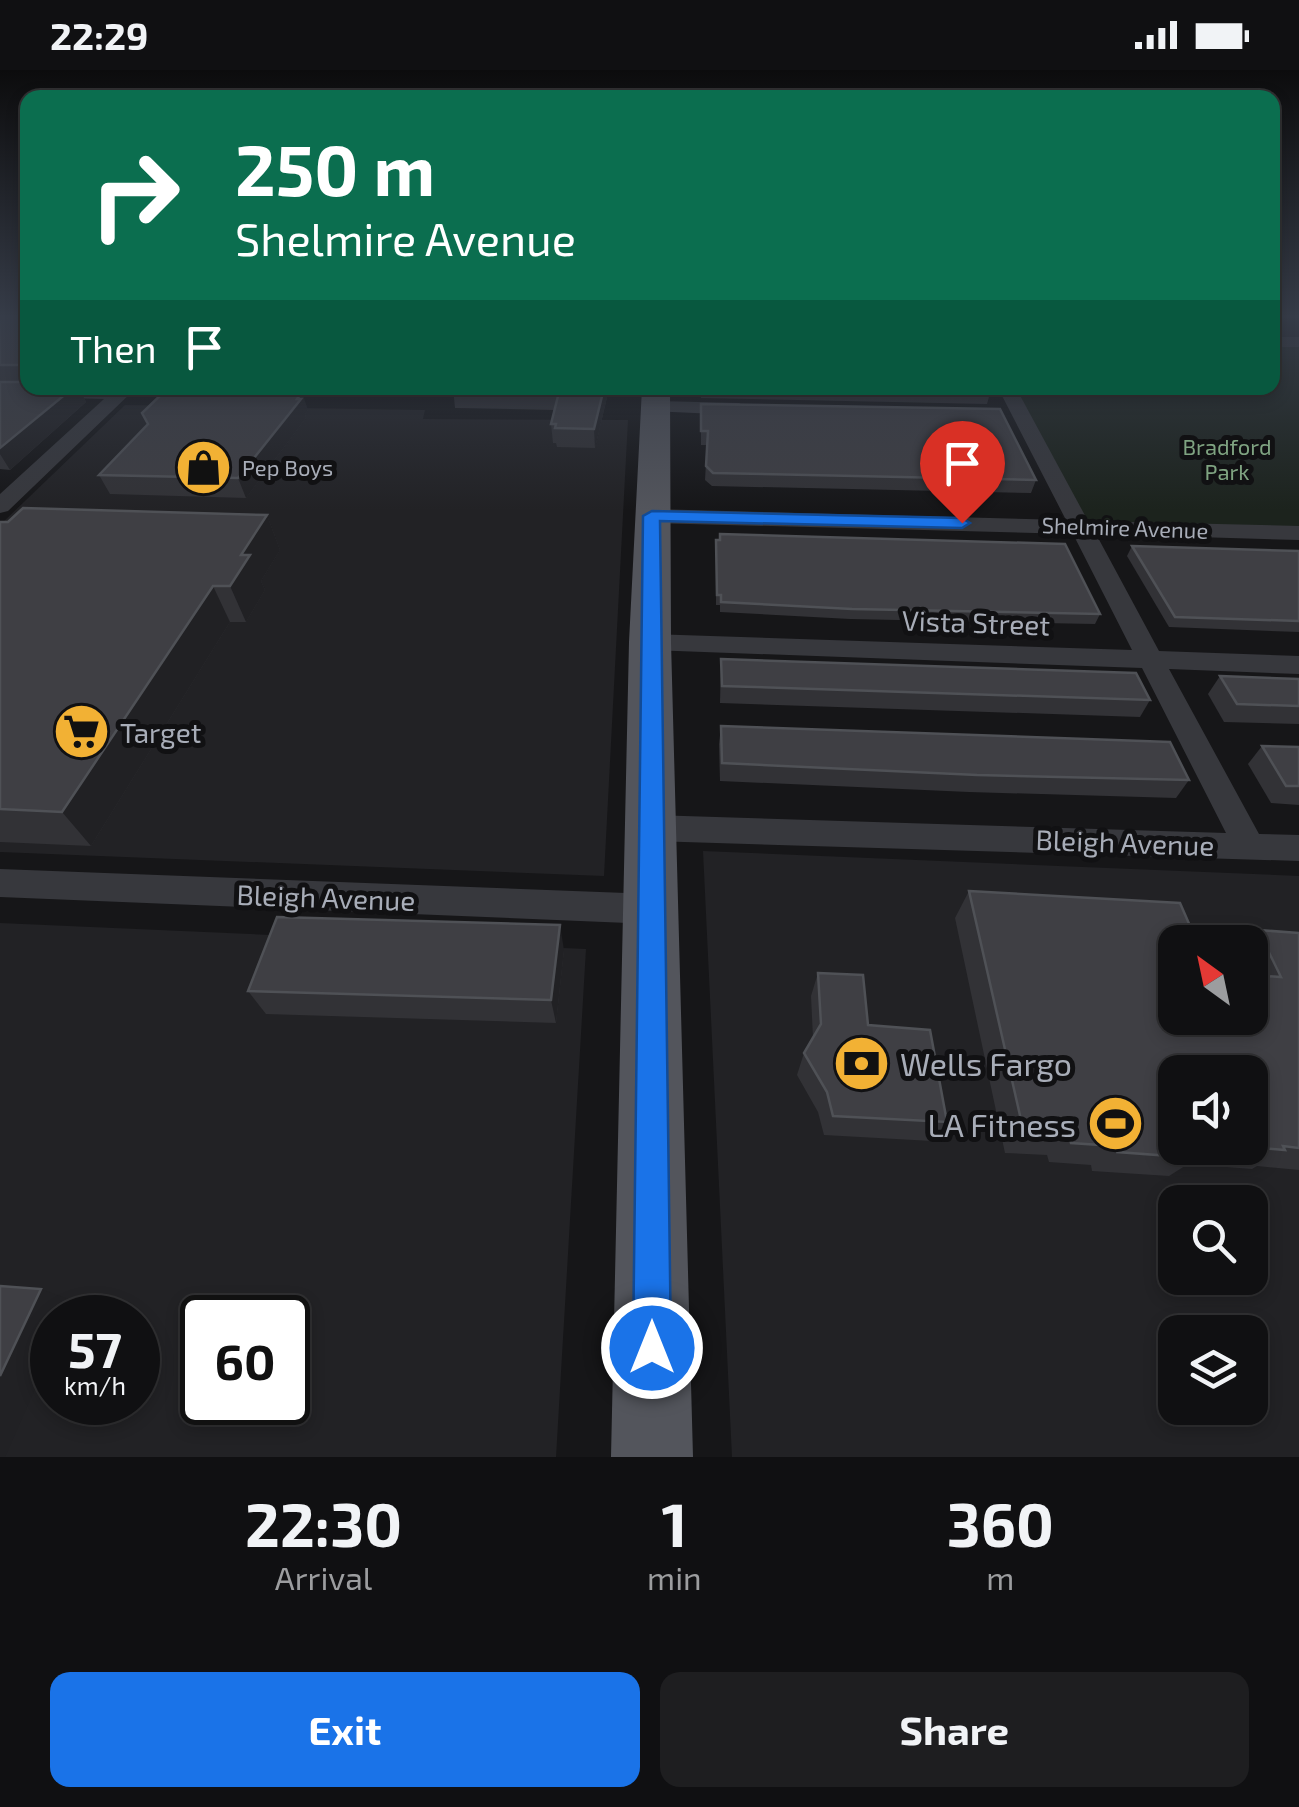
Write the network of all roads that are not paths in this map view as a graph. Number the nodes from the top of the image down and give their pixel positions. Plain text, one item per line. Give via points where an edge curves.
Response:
1 (119, 395) edge
2 (1008, 395) edge
3 (656, 397) edge
4 (755, 409) edge
5 (3, 500) edge
6 (652, 516) junction
7 (1080, 526) junction
8 (1299, 533) edge
9 (650, 642) junction
10 (1152, 661) junction
11 (1299, 665) edge
12 (652, 828) junction
13 (1250, 846) junction
14 (1299, 848) edge
15 (0, 883) edge
16 (652, 909) junction
17 (652, 1457) edge

1 - 5 street
2 - 7 street via 1012,414
3 - 4 street
3 - 6 main road
6 - 7 street, Shelmire Avenue
6 - 9 main road
7 - 8 street, Shelmire Avenue
7 - 10 street
9 - 10 street, Vista Street
9 - 12 main road
10 - 11 street, Vista Street
10 - 13 street
12 - 13 street, Bleigh Avenue
12 - 16 main road
13 - 14 street, Bleigh Avenue
15 - 16 street, Bleigh Avenue
16 - 17 main road

